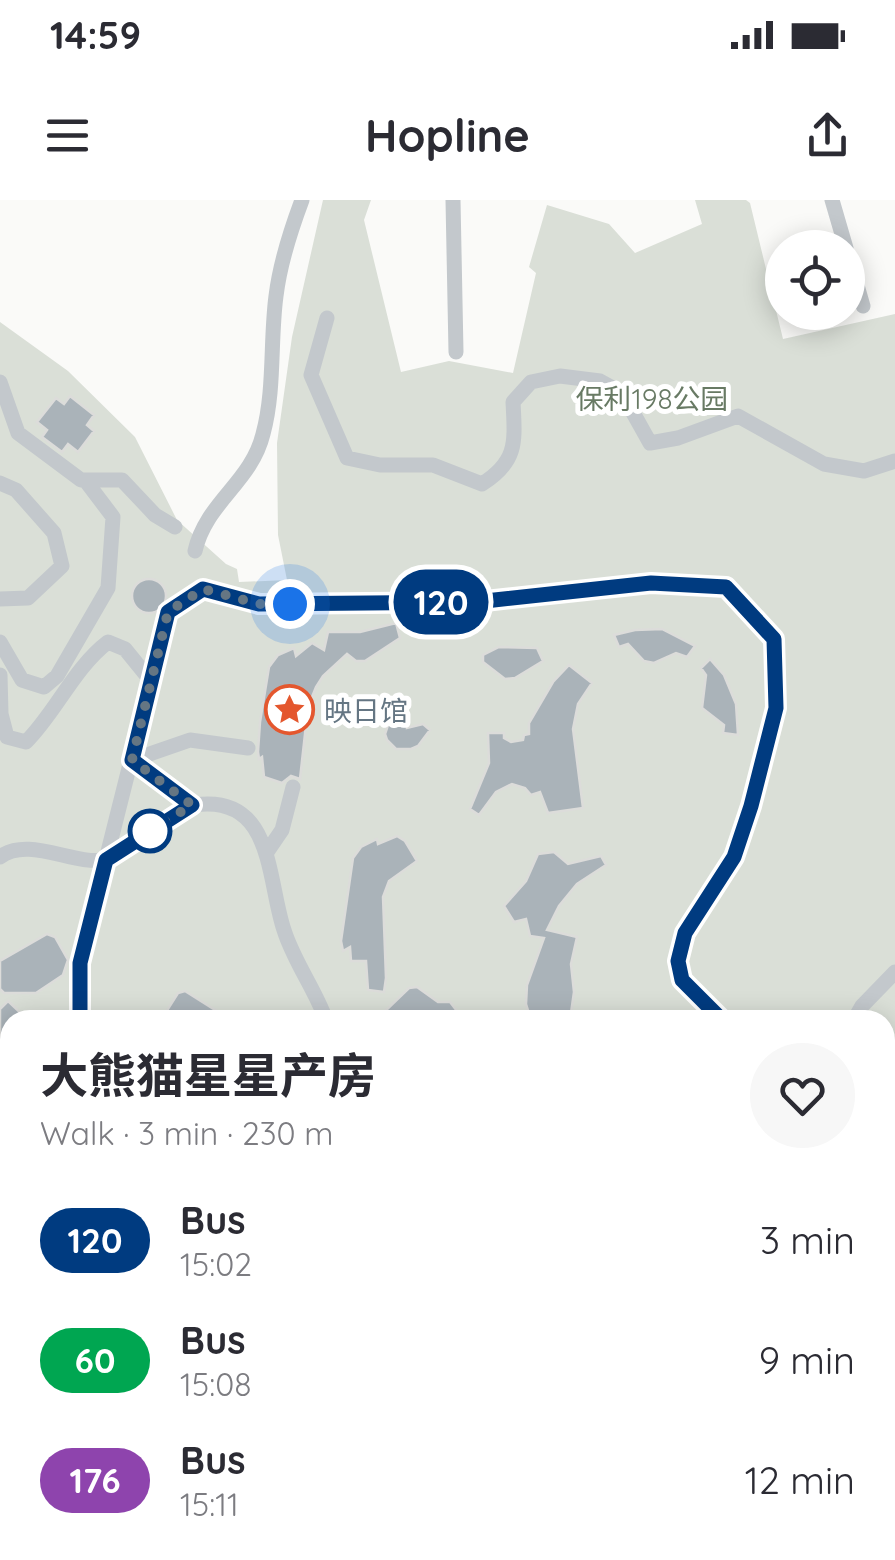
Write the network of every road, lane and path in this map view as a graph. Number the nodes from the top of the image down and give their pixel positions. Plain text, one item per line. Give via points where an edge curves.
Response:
1 (302, 200) edge
2 (453, 200) edge
3 (832, 200) edge
4 (840, 230) edge
5 (327, 318) dead end
6 (456, 352) dead end
7 (0, 382) edge
8 (895, 460) edge
9 (85, 480) junction
10 (0, 482) edge
11 (175, 527) dead end
12 (195, 551) dead end
13 (0, 599) edge
14 (0, 642) edge
15 (0, 675) edge
16 (152, 681) junction
17 (248, 748) dead end
18 (132, 760) junction
19 (292, 787) dead end
20 (192, 805) junction
21 (267, 852) junction
22 (0, 857) edge
23 (106, 860) junction
24 (895, 972) edge
25 (80, 1010) edge
26 (321, 1010) edge
27 (712, 1010) edge
28 (860, 1010) edge

1 - 12 street via 276,295 264,432 252,466 209,514
2 - 6 street
3 - 4 street
5 - 8 street via 311,375 347,458 433,466 482,484 502,471 515,444 512,402 531,382 560,376 600,381 622,393 650,443 738,416 824,464 864,471
7 - 9 street via 18,434
9 - 11 street via 122,480
9 - 14 street via 112,517 108,588 44,687 22,680
10 - 13 street via 16,490 54,533 62,566 28,598
15 - 16 street via 7,737 26,742 108,642 125,649
16 - 18 street
16 - 27 street via 168,612 203,589 259,604 476,602 651,583 726,587 774,639 776,708 734,857 685,933 678,961 682,980
17 - 18 street via 190,740
18 - 20 street
18 - 23 street
19 - 21 street via 282,830
20 - 21 street via 243,814
20 - 23 street
21 - 26 street via 285,934
22 - 23 street via 30,850
23 - 25 street via 80,963
24 - 28 street

